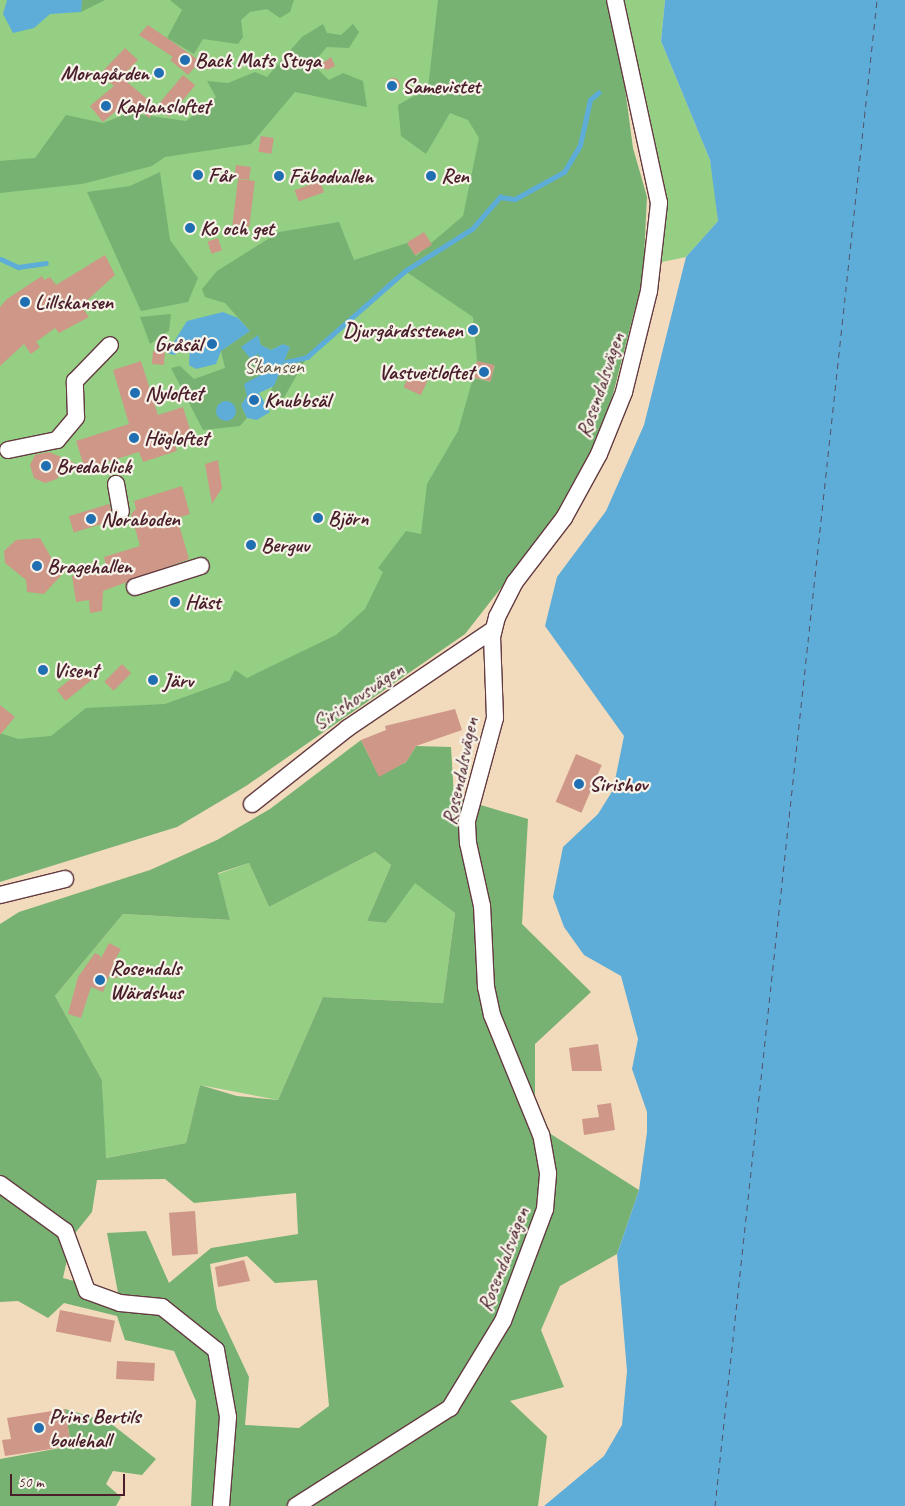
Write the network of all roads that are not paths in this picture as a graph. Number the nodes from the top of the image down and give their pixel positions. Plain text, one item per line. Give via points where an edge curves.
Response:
1 (615, 0) edge
2 (110, 345) dead end
3 (8, 450) dead end
4 (116, 484) dead end
5 (121, 512) dead end
6 (201, 566) dead end
7 (135, 586) dead end
8 (493, 630) junction
9 (252, 804) dead end
10 (65, 879) dead end
11 (0, 895) edge
12 (0, 1184) edge
13 (221, 1506) edge
14 (296, 1506) edge

1 - 8 street, Rosendalsvägen via 660,203 642,325 624,392 599,454 564,518 508,593
2 - 3 street via 75,381 76,417 57,440
4 - 5 street
6 - 7 street
8 - 9 street, Sirishovsvägen via 340,734
8 - 14 street, Rosendalsvägen via 495,718 470,806 467,839 482,906 482,957 492,1016 546,1155 545,1209 503,1321 450,1408
10 - 11 street
12 - 13 street via 65,1231 87,1291 120,1303 162,1307 216,1350 228,1417

